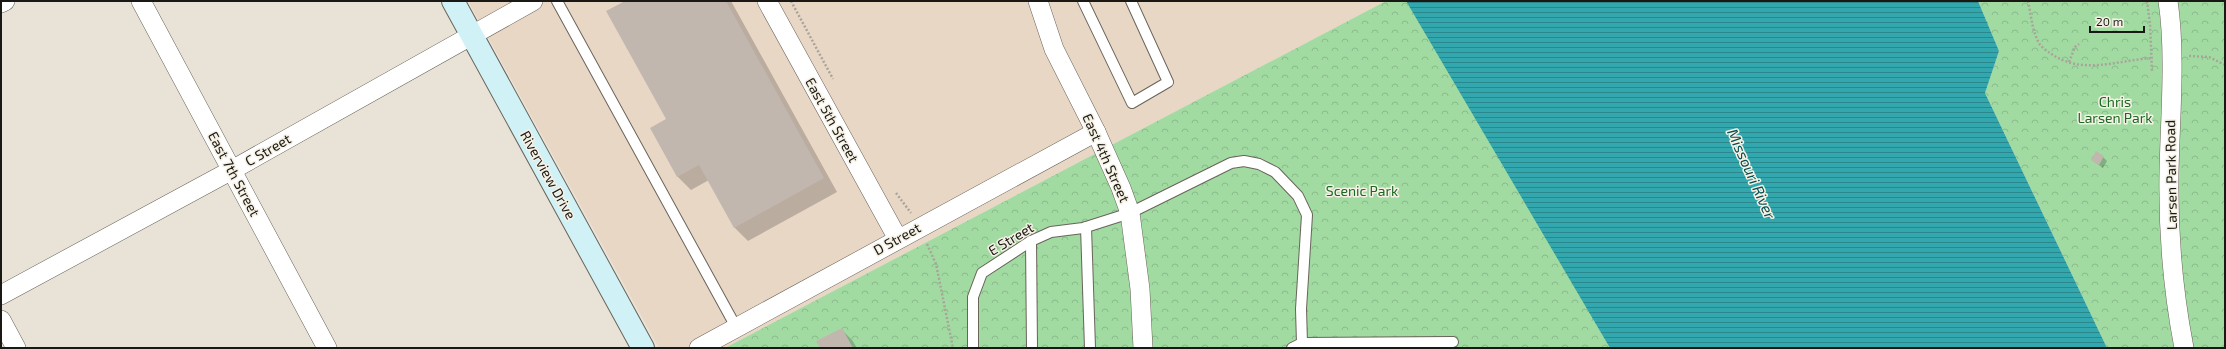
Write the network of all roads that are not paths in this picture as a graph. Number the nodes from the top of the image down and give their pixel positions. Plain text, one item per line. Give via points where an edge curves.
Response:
1 (6, 1) edge
2 (141, 1) edge
3 (454, 1) edge
4 (533, 1) edge
5 (557, 1) edge
6 (767, 1) edge
7 (1038, 1) edge
8 (1083, 1) edge
9 (1132, 1) edge
10 (2168, 1) edge
11 (1, 3) edge
12 (471, 35) junction
13 (1096, 132) junction
14 (232, 170) junction
15 (1130, 213) junction
16 (1086, 227) junction
17 (898, 239) junction
18 (1031, 241) junction
19 (1, 295) edge
20 (1, 320) edge
21 (736, 327) junction
22 (1453, 342) dead end
23 (1302, 346) edge
24 (16, 348) edge
25 (327, 348) edge
26 (643, 348) edge
27 (699, 348) edge
28 (972, 348) edge
29 (1032, 348) edge
30 (1090, 348) edge
31 (1143, 348) edge
32 (1292, 348) edge
33 (2184, 348) edge

1 - 11 street
2 - 14 street, East 7th Street
3 - 12 main road, Riverview Drive
4 - 12 street, C Street
5 - 21 lane
6 - 17 street, East 5th Street
7 - 13 street, East 4th Street via 1054,49
8 - 9 lane via 1132,103 1168,82
10 - 33 street, Larsen Park Road via 2169,175 2174,292
12 - 14 street, C Street
12 - 26 main road, Riverview Drive
13 - 15 street, East 4th Street
13 - 17 street, D Street
14 - 19 street, C Street
14 - 25 street, East 7th Street
15 - 16 lane, E Street
15 - 23 lane, E Street via 1231,163 1244,161 1259,164 1275,172 1298,196 1307,215 1301,309
15 - 31 street, East 4th Street via 1140,289
16 - 18 lane, E Street via 1051,232
16 - 30 lane
17 - 21 street, D Street
18 - 28 lane, E Street via 982,273 973,297
18 - 29 lane
20 - 24 street
21 - 27 street, D Street
22 - 23 lane
23 - 32 lane

